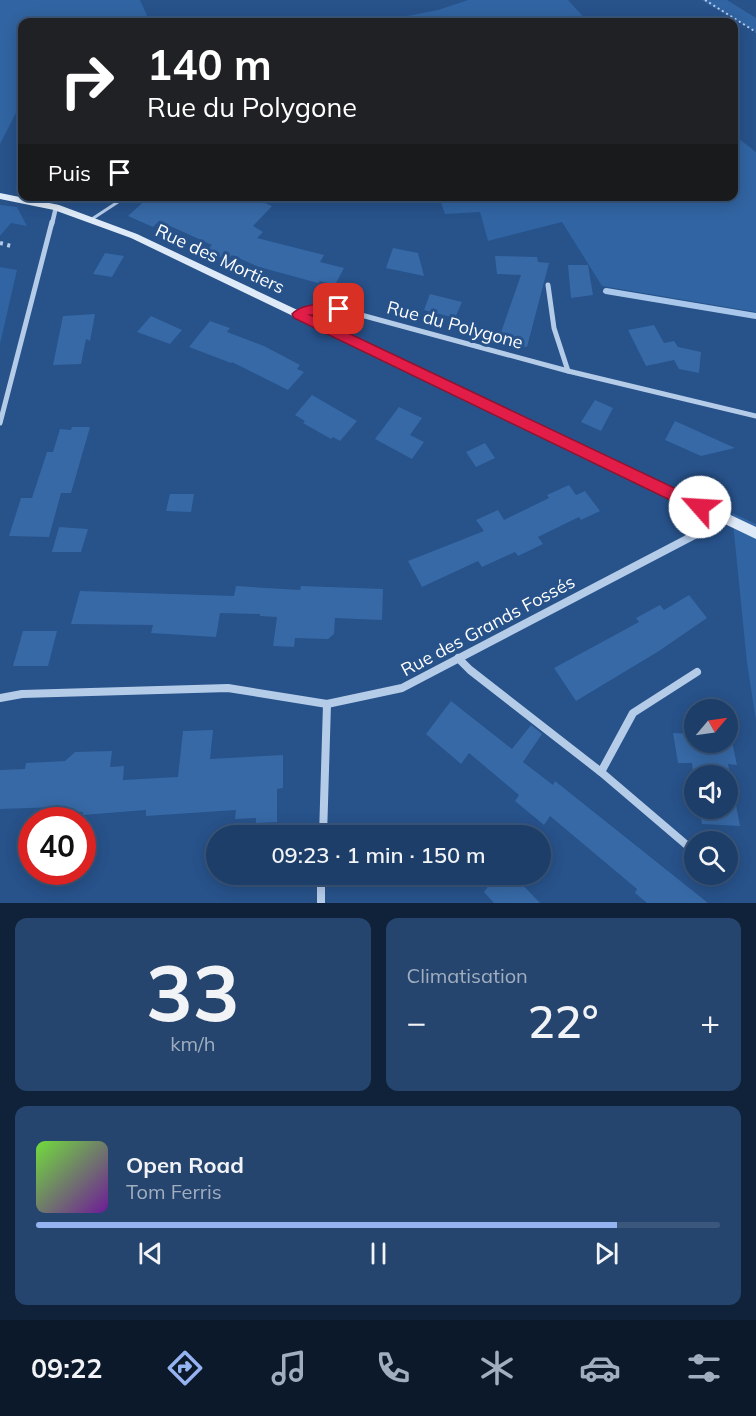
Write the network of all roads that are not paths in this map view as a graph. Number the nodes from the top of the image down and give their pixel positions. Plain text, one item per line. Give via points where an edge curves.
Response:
1 (0, 196) edge
2 (18, 200) edge
3 (25, 201) edge
4 (119, 201) edge
5 (56, 207) junction
6 (92, 219) junction
7 (548, 285) dead end
8 (298, 314) junction
9 (568, 371) junction
10 (756, 416) edge
11 (0, 423) edge
12 (722, 517) junction
13 (756, 533) edge
14 (458, 657) junction
15 (697, 672) dead end
16 (0, 698) edge
17 (327, 704) junction
18 (601, 771) junction
19 (323, 825) edge
20 (684, 843) edge
21 (321, 885) edge
22 (321, 903) edge

1 - 2 street, Rue des Mortiers
3 - 5 street, Rue des Mortiers
4 - 6 lane
5 - 6 street, Rue des Mortiers
5 - 11 street
6 - 8 street, Rue des Mortiers
7 - 9 street via 554,328
8 - 9 street, Rue du Polygone via 311,309 339,309
8 - 12 street, Rue des Mortiers
9 - 10 street, Rue du Polygone
12 - 13 street, Rue des Mortiers
12 - 14 street, Rue des Grands Fossés via 708,528
14 - 17 street, Rue des Grands Fossés via 402,688
14 - 18 street
15 - 18 street via 633,713
16 - 17 street, Rue des Grands Fossés via 22,694 228,688
17 - 19 street
18 - 20 street
21 - 22 street

